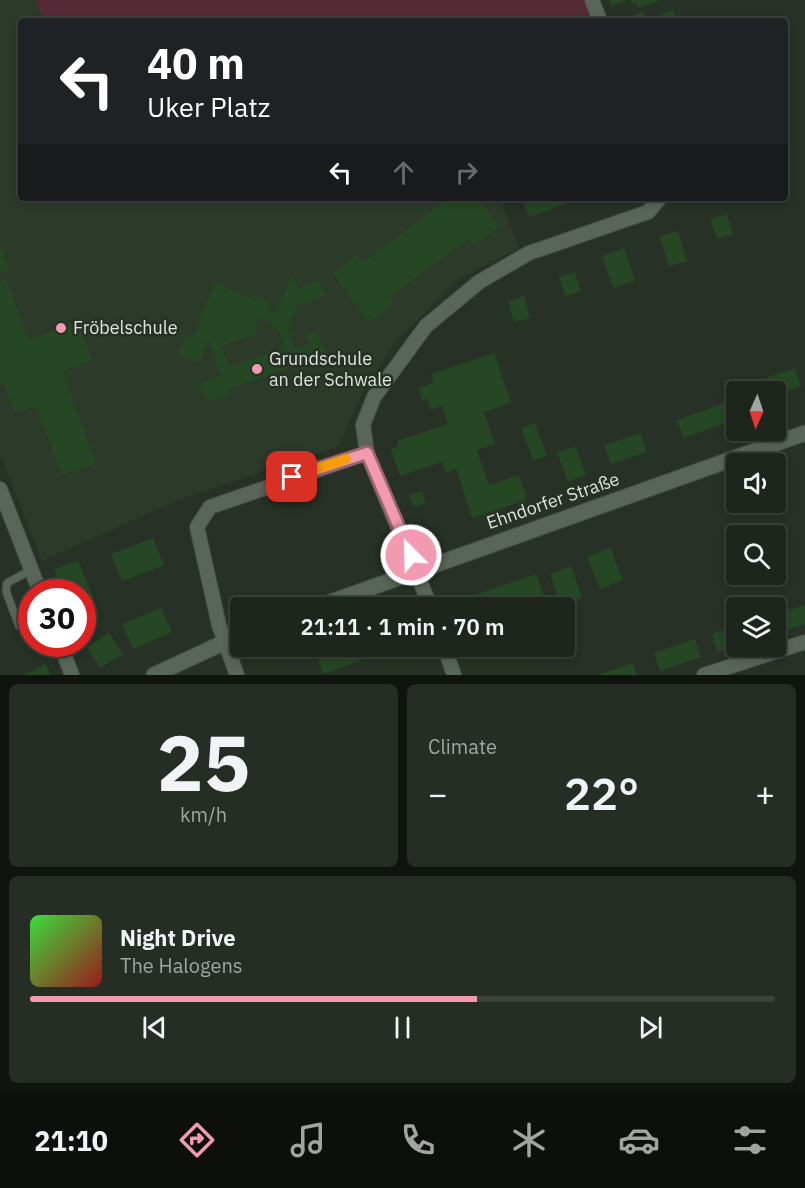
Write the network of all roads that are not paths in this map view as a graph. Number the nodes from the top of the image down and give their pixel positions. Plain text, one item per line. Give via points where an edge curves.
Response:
1 (592, 0) edge
2 (599, 18) edge
3 (657, 201) edge
4 (805, 433) edge
5 (367, 453) junction
6 (0, 489) edge
7 (417, 569) junction
8 (31, 570) junction
9 (35, 579) edge
10 (343, 597) edge
11 (427, 597) edge
12 (18, 623) edge
13 (230, 638) edge
14 (225, 640) junction
15 (805, 642) edge
16 (65, 657) edge
17 (448, 657) edge
18 (72, 675) edge
19 (154, 675) edge
20 (237, 675) edge
21 (454, 675) edge
22 (704, 675) edge

1 - 2 street
3 - 5 street via 648,212 530,253 479,282 426,326 374,397 363,425
4 - 7 street, Ehndorfer Straße
5 - 7 street
5 - 14 street via 210,507 197,527
6 - 8 street
7 - 10 street, Ehndorfer Straße
7 - 11 street
8 - 9 street
8 - 12 lane via 7,583 6,591
13 - 14 street
14 - 19 street
14 - 20 street
15 - 22 street
16 - 18 street
17 - 21 street

